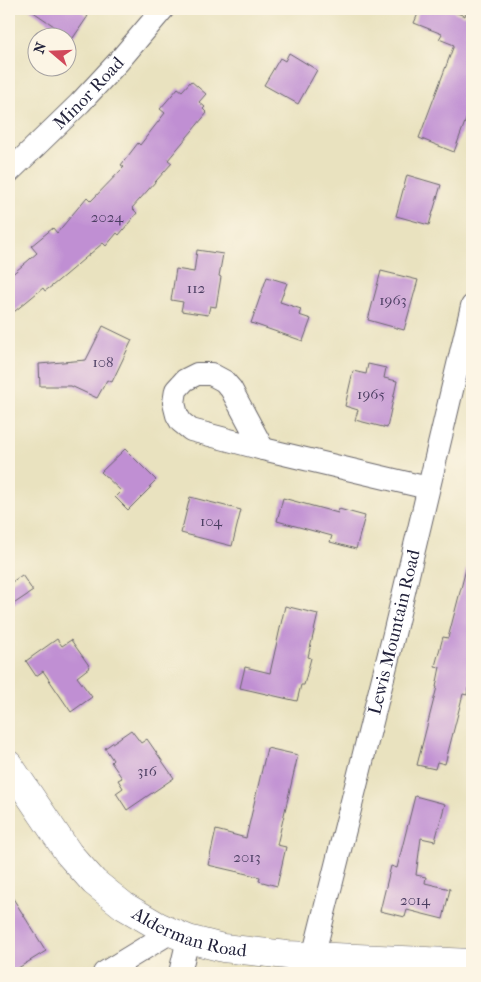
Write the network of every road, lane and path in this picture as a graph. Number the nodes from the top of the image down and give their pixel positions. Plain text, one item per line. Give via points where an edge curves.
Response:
1 (162, 9) edge
2 (9, 172) edge
3 (472, 306) edge
4 (263, 449) dead end
5 (428, 488) junction
6 (9, 765) edge
7 (180, 935) junction
8 (313, 957) junction
9 (472, 964) edge
10 (104, 973) edge
11 (180, 973) edge

1 - 2 street, Minor Road via 119,61
3 - 5 street, Lewis Mountain Road
4 - 5 street
5 - 8 street, Lewis Mountain Road
6 - 7 main road, Alderman Road via 69,854 94,882 124,906
7 - 8 main road, Alderman Road via 223,948
7 - 10 street
7 - 11 street
8 - 9 main road, Alderman Road

